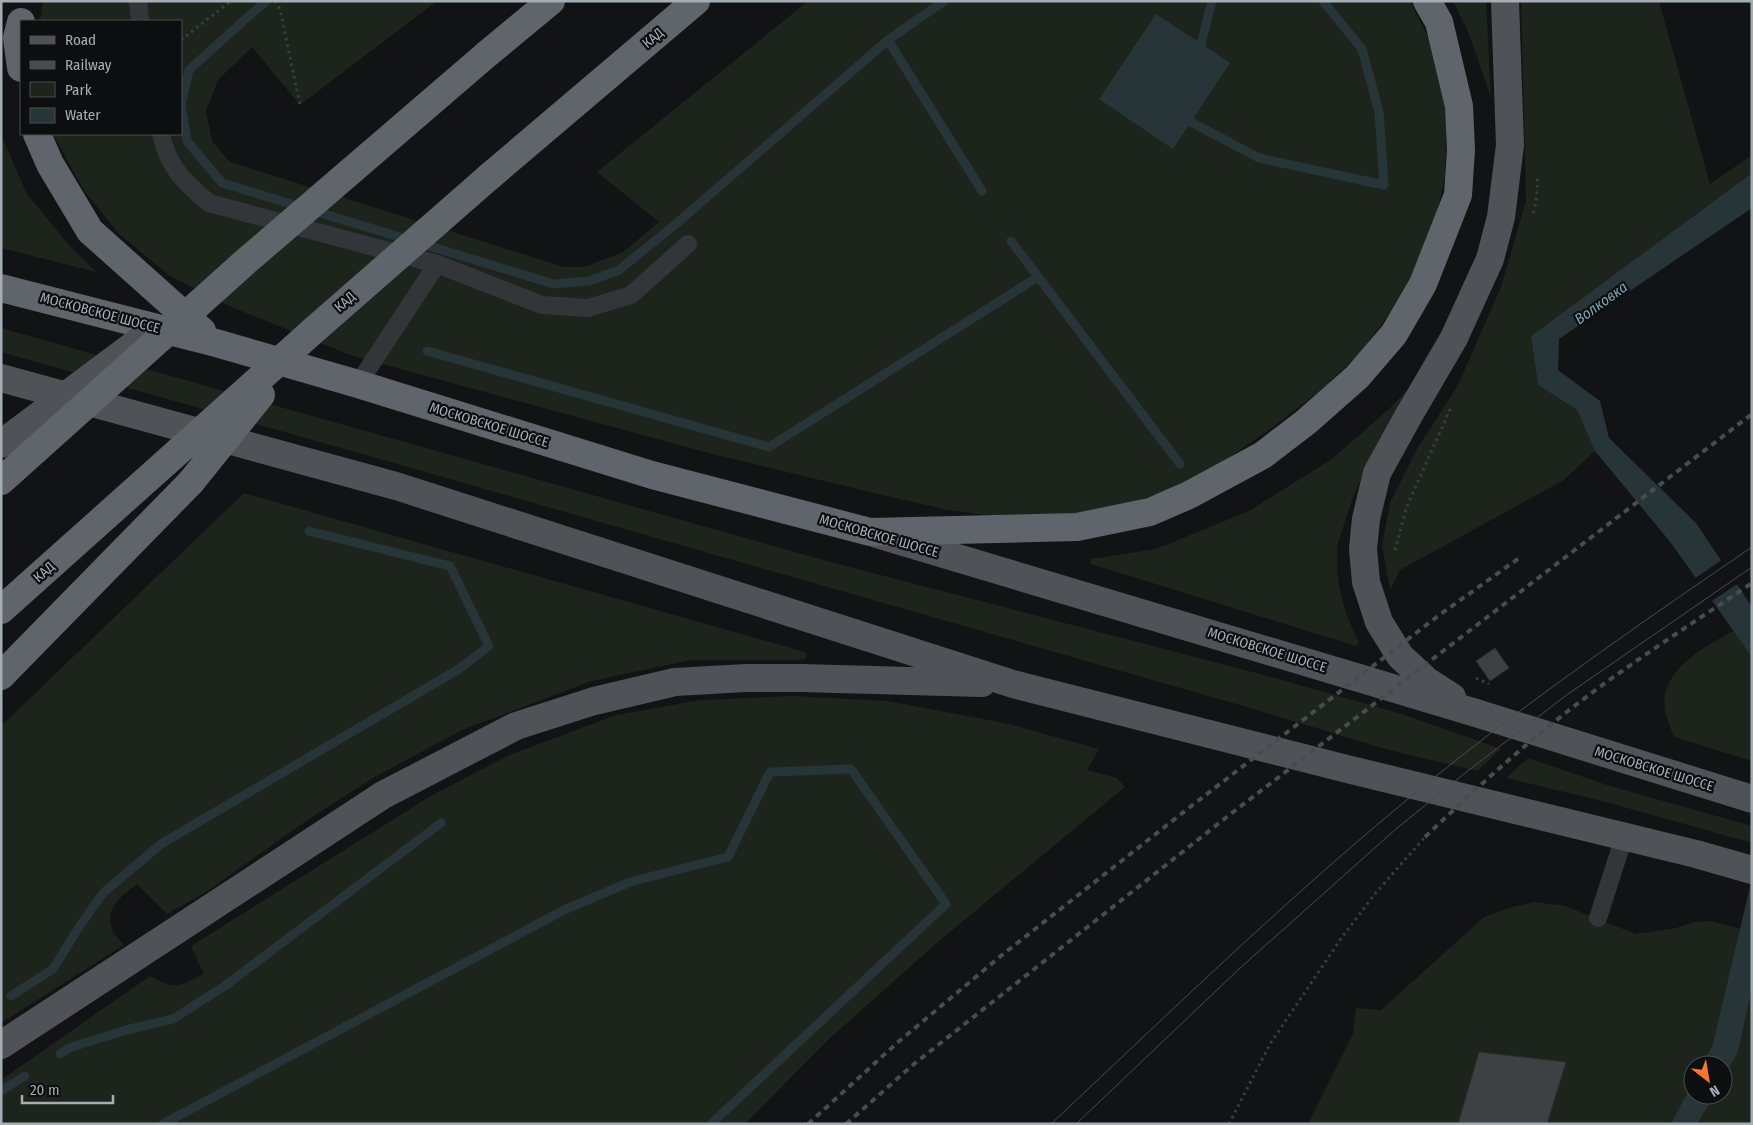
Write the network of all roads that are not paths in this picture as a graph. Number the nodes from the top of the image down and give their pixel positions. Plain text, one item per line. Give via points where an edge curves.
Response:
1 (26, 1) edge
2 (138, 1) edge
3 (551, 1) edge
4 (696, 1) edge
5 (1427, 1) edge
6 (1505, 1) edge
7 (21, 20) edge
8 (140, 20) edge
9 (20, 26) edge
10 (20, 60) edge
11 (37, 135) edge
12 (162, 135) edge
13 (688, 244) dead end
14 (244, 263) junction
15 (438, 264) junction
16 (1, 288) edge
17 (314, 330) junction
18 (216, 343) junction
19 (1, 378) edge
20 (358, 384) junction
21 (1, 444) edge
22 (1, 482) edge
23 (870, 532) junction
24 (1, 610) edge
25 (1, 676) edge
26 (1013, 684) junction
27 (1476, 713) junction
28 (1752, 799) edge
29 (1624, 837) junction
30 (1752, 870) edge
31 (1598, 918) dead end
32 (1, 1045) edge

1 - 7 highway
2 - 8 lane
3 - 14 highway, bridge
4 - 17 highway, КАД, bridge
5 - 23 highway via 1439,22 1459,106 1458,195 1423,284 1394,334 1357,377 1263,455 1190,495 1150,512 1077,527
6 - 27 main road via 1510,145 1501,217 1490,259 1454,338 1377,473 1363,549 1366,582 1379,622 1400,656 1427,681
9 - 10 highway via 17,38
11 - 18 highway via 50,164 90,231
12 - 15 lane via 165,150 184,182 210,203
13 - 15 lane via 631,295 588,308 542,304
14 - 21 main road, bridge
14 - 22 highway, bridge
15 - 20 lane
16 - 18 highway, МОСКОВСКОЕ ШОССЕ
17 - 24 highway, КАД, bridge
17 - 25 highway, bridge via 191,482
18 - 20 highway, МОСКОВСКОЕ ШОССЕ
19 - 26 main road via 396,486
20 - 23 highway, МОСКОВСКОЕ ШОССЕ via 652,475
23 - 27 main road, МОСКОВСКОЕ ШОССЕ
26 - 29 main road
26 - 32 main road via 802,678 675,682 594,701 516,726 383,795
27 - 28 main road, МОСКОВСКОЕ ШОССЕ
29 - 30 main road
29 - 31 lane

